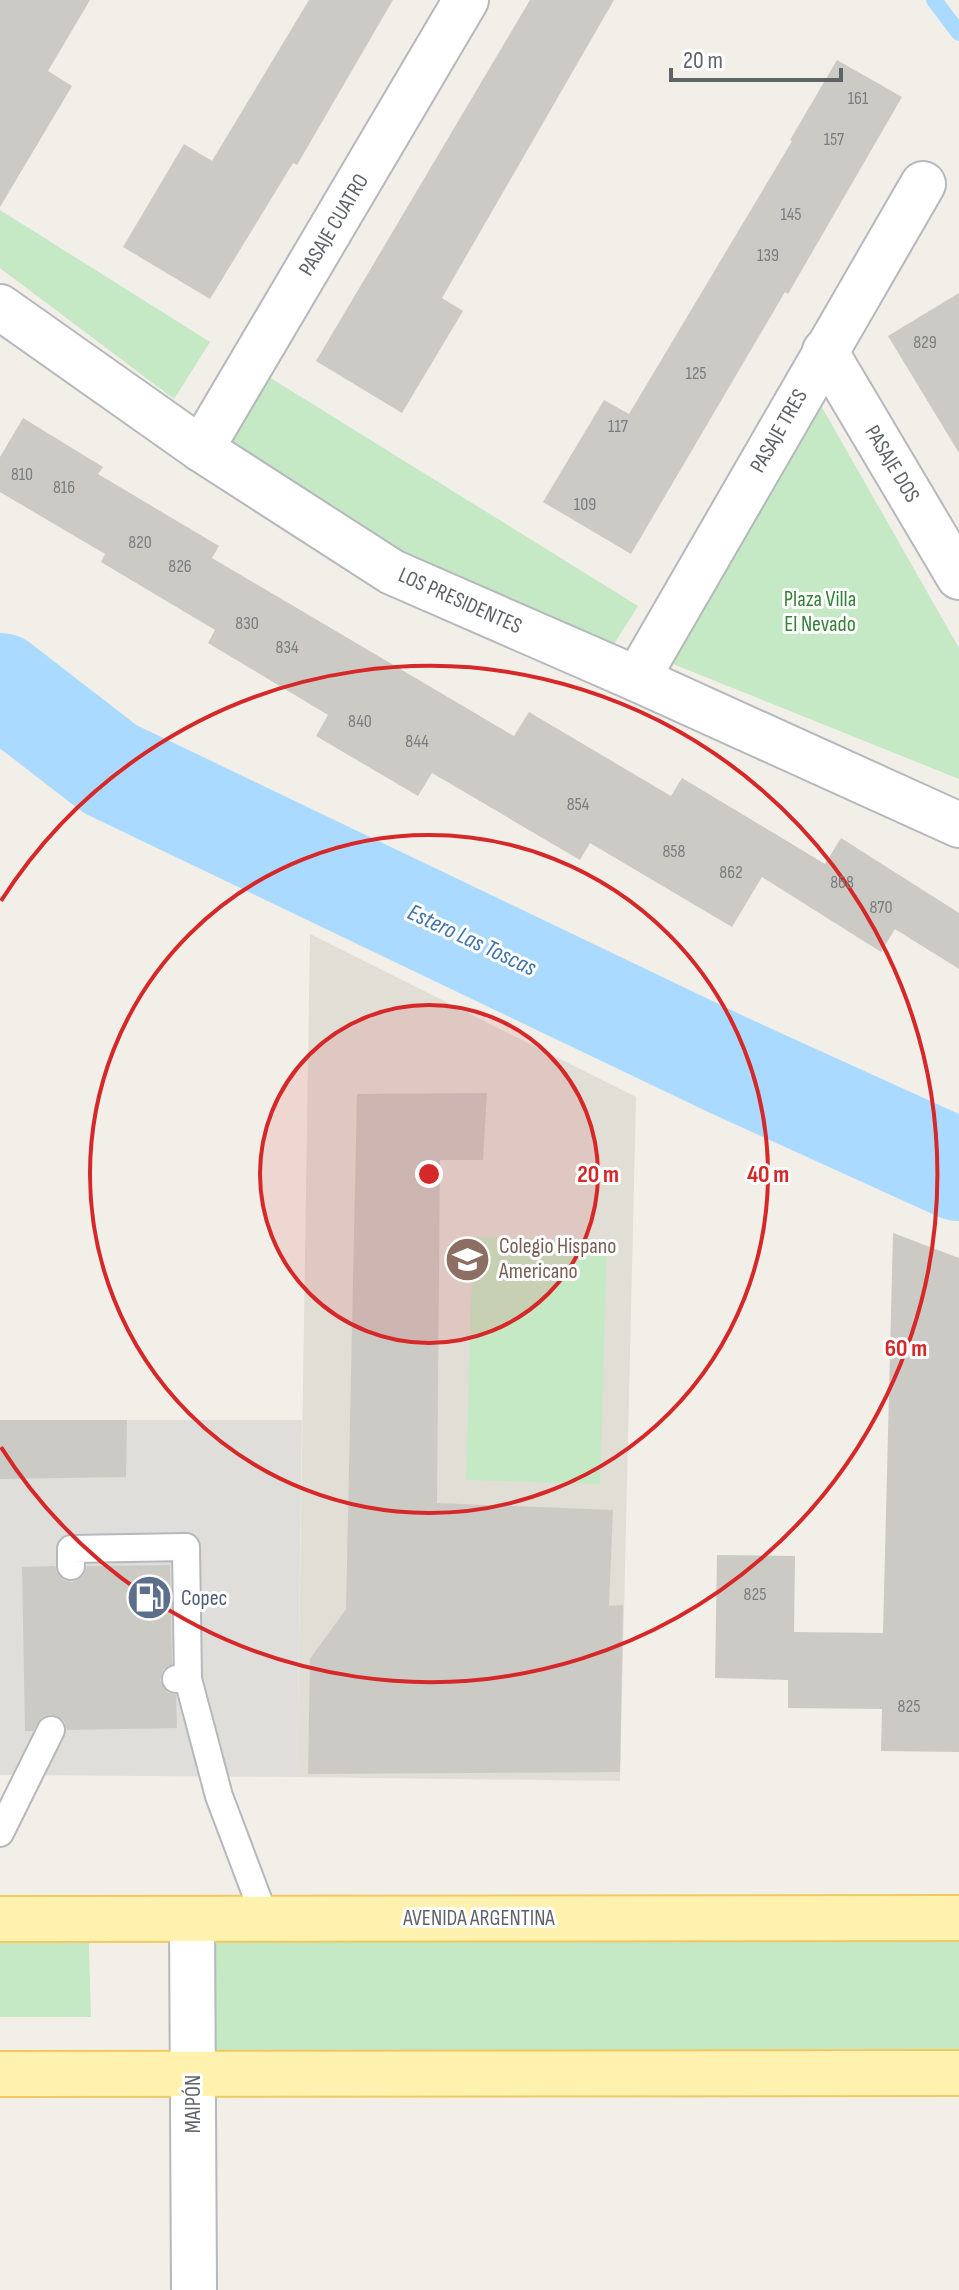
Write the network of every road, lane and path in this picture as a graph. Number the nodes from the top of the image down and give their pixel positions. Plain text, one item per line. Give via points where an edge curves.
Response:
1 (466, 0) edge
2 (923, 184) dead end
3 (0, 307) edge
4 (825, 351) junction
5 (201, 449) junction
6 (959, 577) edge
7 (637, 679) junction
8 (959, 825) edge
9 (71, 1566) dead end
10 (51, 1730) dead end
11 (0, 1833) edge
12 (265, 1918) junction
13 (959, 1918) edge
14 (0, 1919) edge
15 (192, 1919) junction
16 (193, 2073) junction
17 (959, 2073) edge
18 (0, 2074) edge
19 (194, 2290) edge

1 - 5 street, PASAJE CUATRO
2 - 4 street, PASAJE TRES
3 - 5 street, LOS PRESIDENTES
4 - 6 street, PASAJE DOS
4 - 7 street, PASAJE TRES
5 - 7 street, LOS PRESIDENTES via 392,572
7 - 8 street, LOS PRESIDENTES
9 - 12 lane via 71,1549 186,1547 182,1679
10 - 11 lane
12 - 13 main road, AVENIDA ARGENTINA
12 - 15 main road, AVENIDA ARGENTINA
14 - 15 main road, AVENIDA ARGENTINA
15 - 16 street, MAIPÓN
16 - 17 main road
16 - 18 main road
16 - 19 street, MAIPÓN

